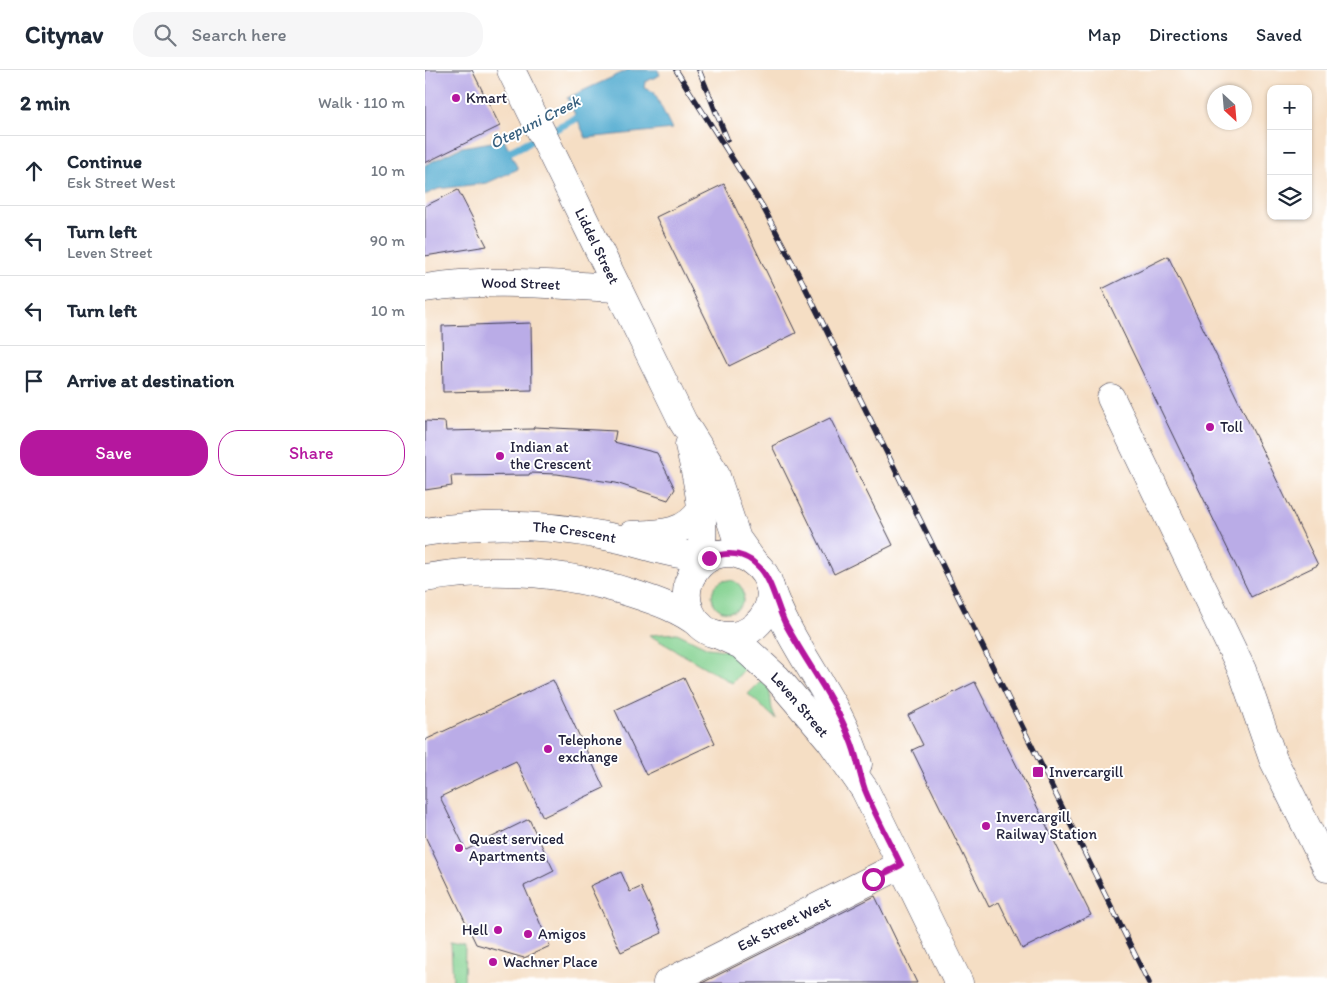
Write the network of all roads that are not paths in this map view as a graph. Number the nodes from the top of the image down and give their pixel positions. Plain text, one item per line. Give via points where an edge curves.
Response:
1 (511, 70) edge
2 (425, 288) edge
3 (618, 288) junction
4 (1111, 398) dead end
5 (683, 422) junction
6 (701, 509) junction
7 (425, 532) edge
8 (605, 536) junction
9 (710, 555) junction
10 (752, 560) junction
11 (425, 578) edge
12 (770, 587) junction
13 (709, 630) junction
14 (865, 790) junction
15 (901, 865) junction
16 (1327, 868) edge
17 (667, 983) edge
18 (959, 983) edge

1 - 3 street, Liddel Street
2 - 3 street, Wood Street via 530,283
3 - 5 street, Liddel Street
4 - 16 street via 1242,670 1273,759
5 - 6 street, Liddel Street via 699,483
5 - 10 street, Liddel Street via 715,472 737,539
6 - 8 street via 692,521 673,531
6 - 9 street, Liddel Street via 702,544
7 - 8 street, The Crescent via 521,525
8 - 9 street, The Crescent via 678,556
9 - 10 street via 731,553
9 - 13 street via 699,564 688,583 688,606
10 - 12 street via 760,567
11 - 13 street via 498,571 592,582 682,612
12 - 13 street via 767,610 761,621 741,634
12 - 14 street, Leven Street via 786,624 850,739
13 - 14 street, Leven Street via 741,645 777,678 830,740
14 - 15 street, Leven Street
15 - 17 street, Esk Street West
15 - 18 street, Leven Street

